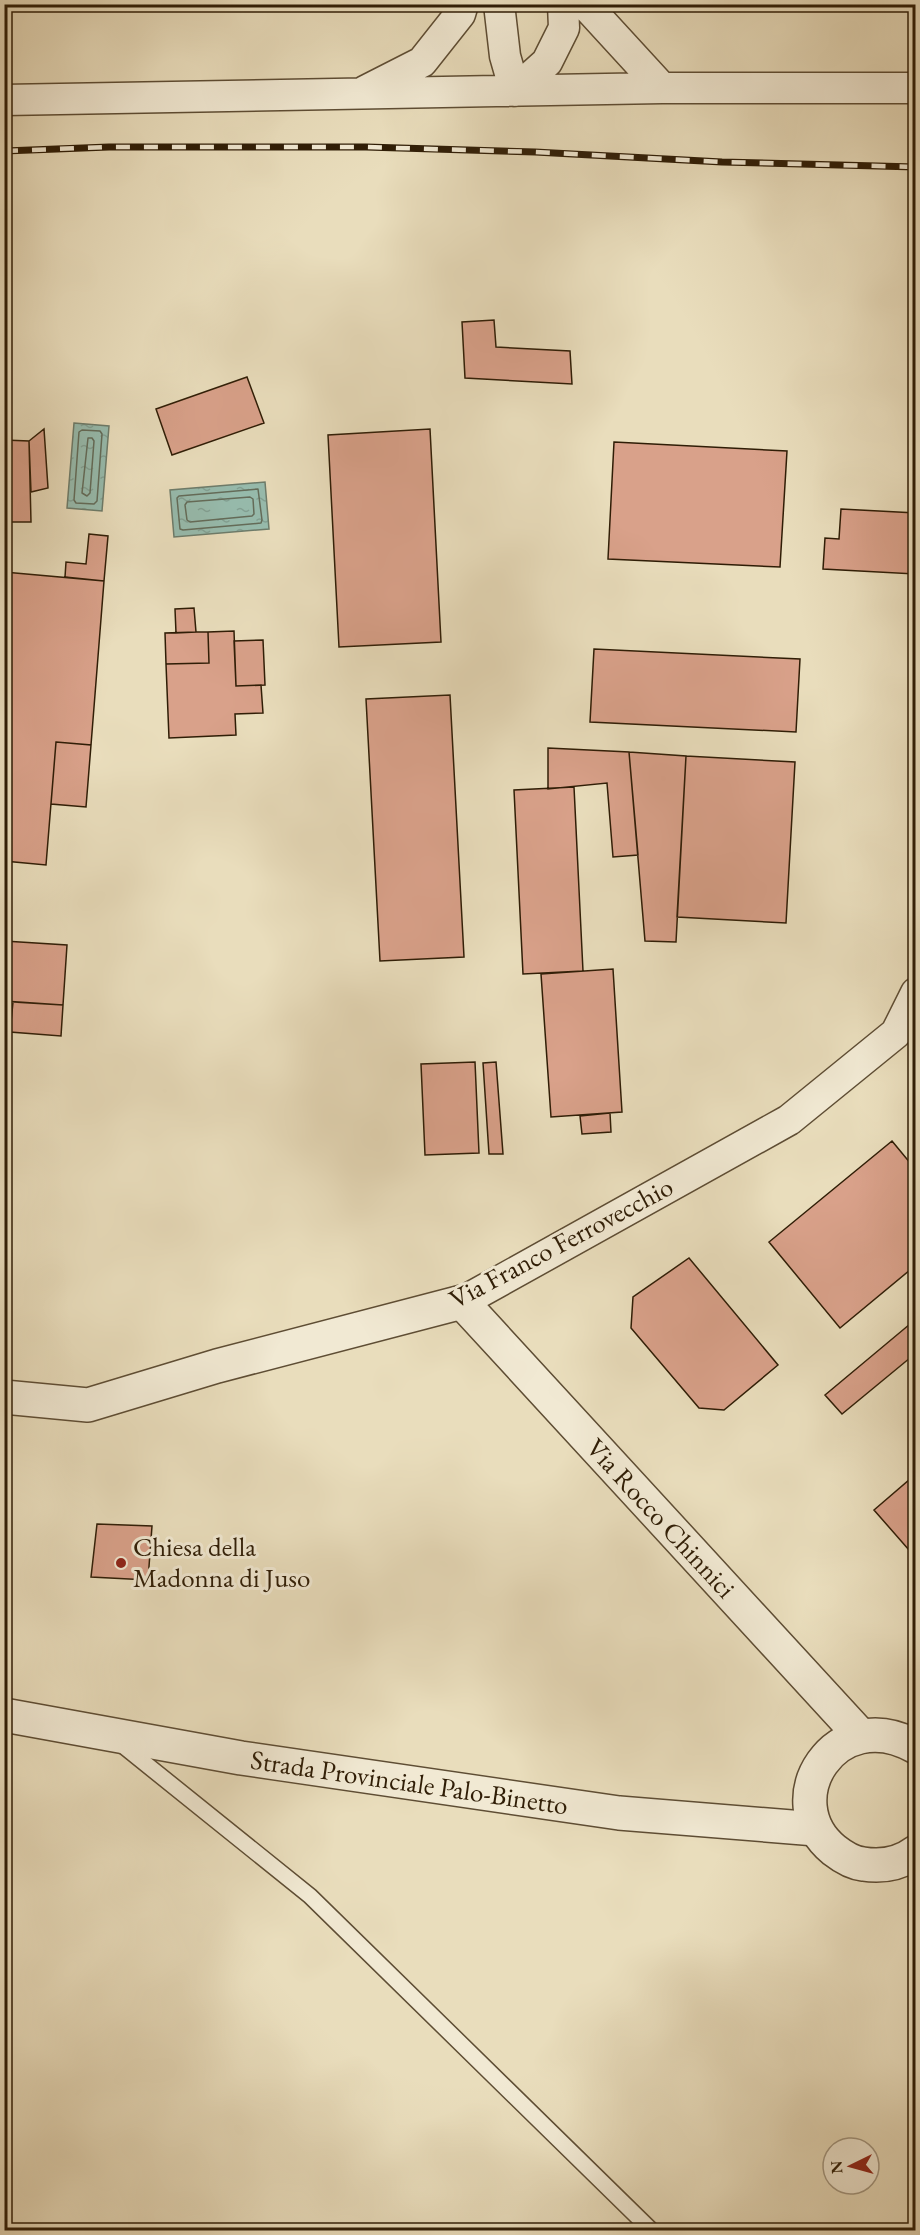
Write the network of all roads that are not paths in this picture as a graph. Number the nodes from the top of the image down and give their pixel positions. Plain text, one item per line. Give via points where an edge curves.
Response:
1 (463, 4) edge
2 (499, 4) edge
3 (563, 4) edge
4 (585, 4) edge
5 (662, 88) junction
6 (915, 88) edge
7 (515, 91) junction
8 (359, 94) junction
9 (4, 100) edge
10 (915, 993) edge
11 (906, 1038) edge
12 (462, 1302) junction
13 (4, 1397) edge
14 (4, 1716) edge
15 (110, 1735) junction
16 (860, 1736) junction
17 (915, 1747) edge
18 (816, 1829) junction
19 (915, 1852) edge
20 (651, 2230) edge

1 - 8 street via 460,14 422,62
2 - 7 street via 505,56
3 - 7 street via 564,28 547,62
4 - 5 street
5 - 6 street
5 - 7 street
7 - 8 street
8 - 9 street
10 - 11 street, Via Franco Ferrovecchio
11 - 12 street, Via Franco Ferrovecchio via 789,1120
12 - 13 street, Via Franco Ferrovecchio via 88,1404
12 - 16 street, Via Rocco Chinnici
14 - 15 street, Strada Provinciale Palo-Binetto
15 - 18 street, Strada Provinciale Palo-Binetto via 252,1760 619,1813
15 - 20 lane via 310,1896
16 - 17 street via 900,1738
16 - 18 street via 827,1755 817,1772 810,1791
18 - 19 street via 827,1845 859,1864 897,1863

